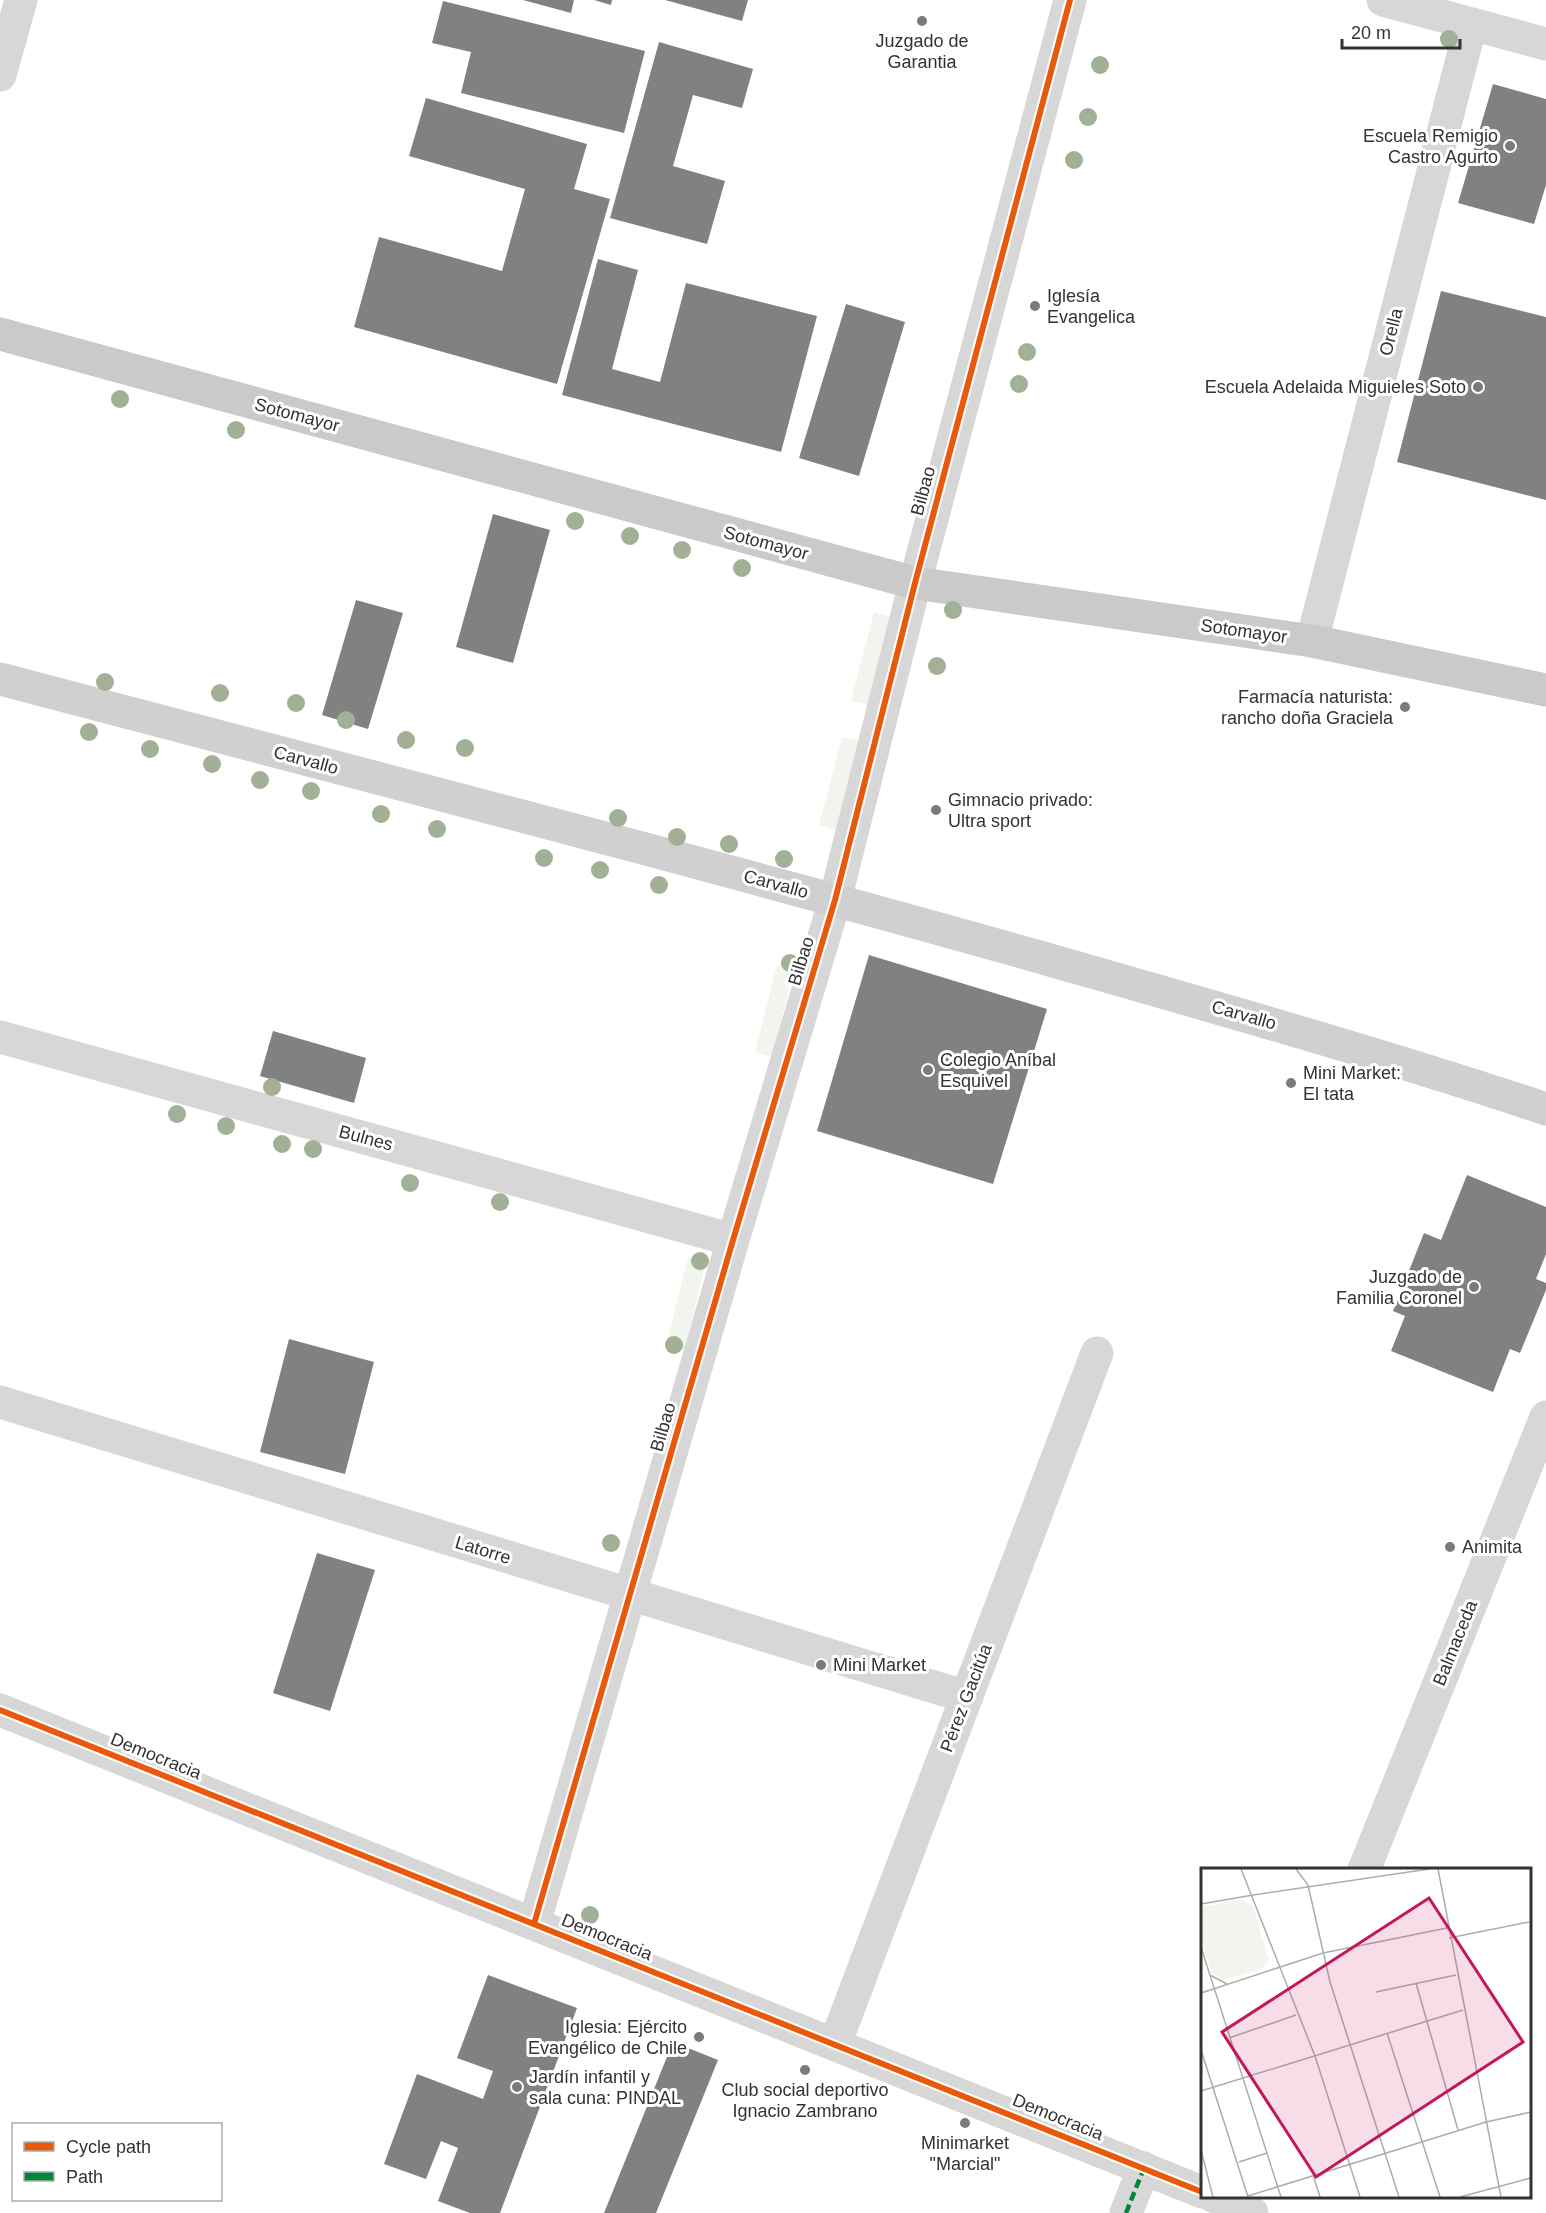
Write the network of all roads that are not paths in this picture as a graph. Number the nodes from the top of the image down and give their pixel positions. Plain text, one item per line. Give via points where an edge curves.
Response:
1 (21, 0) edge
2 (1070, 0) edge
3 (1383, 0) edge
4 (1471, 24) junction
5 (1546, 44) edge
6 (0, 75) edge
7 (0, 334) edge
8 (915, 583) junction
9 (1311, 641) junction
10 (0, 679) edge
11 (1546, 690) edge
12 (835, 900) junction
13 (0, 1037) edge
14 (1546, 1109) edge
15 (733, 1240) junction
16 (1097, 1353) dead end
17 (0, 1402) edge
18 (1546, 1417) edge
19 (630, 1595) junction
20 (966, 1697) junction
21 (0, 1710) edge
22 (1364, 1868) edge
23 (534, 1924) junction
24 (836, 2044) junction
25 (1144, 2168) junction
26 (1201, 2190) edge
27 (1126, 2213) edge

1 - 6 street
2 - 8 street, Bilbao
3 - 4 street
4 - 5 street
4 - 9 street, Orella
7 - 8 main road, Sotomayor
8 - 9 main road, Sotomayor
8 - 12 street, Bilbao
9 - 11 main road, Sotomayor
10 - 12 main road, Carvallo
12 - 14 main road, Carvallo via 1309,1033
12 - 15 street, Bilbao
13 - 15 street, Bulnes
15 - 19 street, Bilbao
16 - 20 street, Pérez Gacitúa
17 - 19 street, Latorre
18 - 22 street, Balmaceda
19 - 20 street, Latorre
19 - 23 street, Bilbao
20 - 24 street, Pérez Gacitúa
21 - 23 street, Democracia
23 - 24 street, Democracia
24 - 25 street, Democracia
25 - 26 street, Democracia
25 - 27 street

